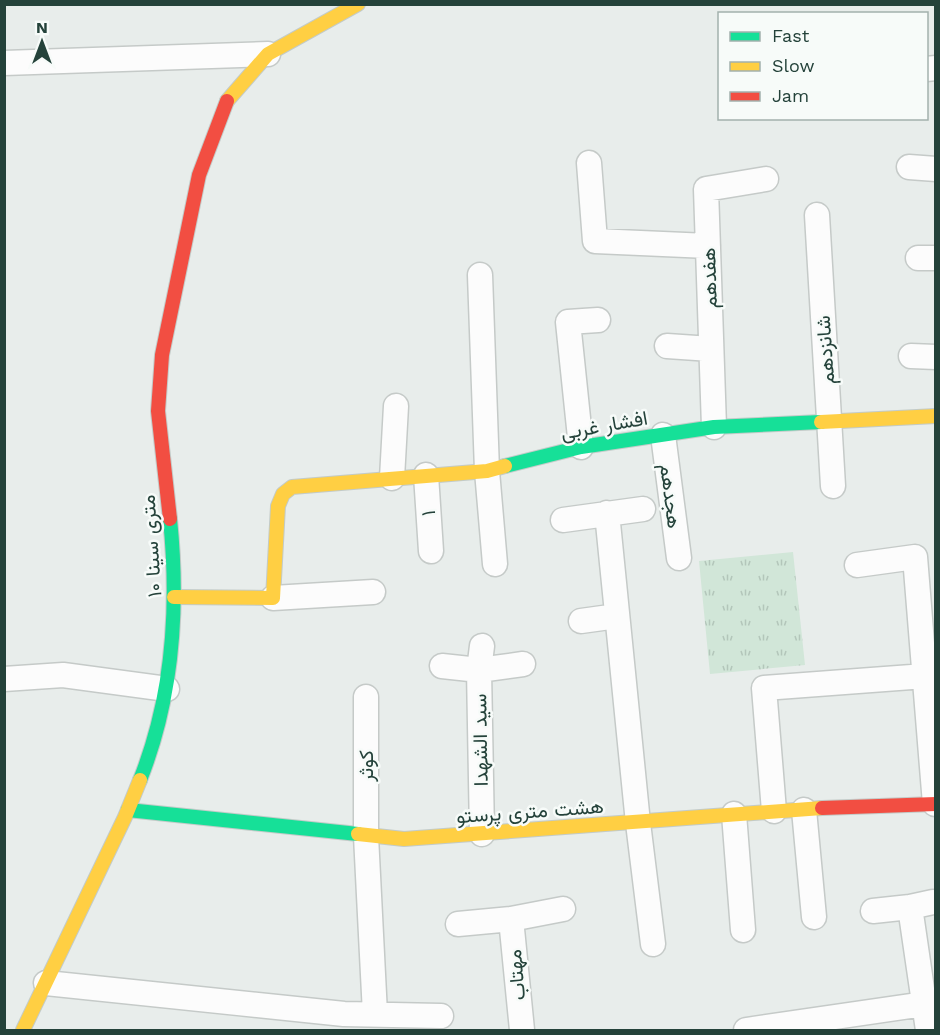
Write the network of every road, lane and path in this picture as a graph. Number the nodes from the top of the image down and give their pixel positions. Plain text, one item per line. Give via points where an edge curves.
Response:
1 (358, 4) edge
2 (268, 54) junction
3 (4, 63) edge
4 (589, 163) dead end
5 (909, 167) dead end
6 (936, 169) edge
7 (766, 179) dead end
8 (817, 215) dead end
9 (708, 246) junction
10 (480, 275) dead end
11 (598, 320) dead end
12 (667, 346) dead end
13 (711, 350) junction
14 (911, 356) dead end
15 (936, 357) edge
16 (396, 406) dead end
17 (936, 416) edge
18 (830, 420) junction
19 (714, 427) junction
20 (663, 435) junction
21 (581, 447) junction
22 (487, 471) junction
23 (426, 476) junction
24 (392, 478) junction
25 (833, 486) dead end
26 (643, 509) dead end
27 (607, 513) junction
28 (563, 520) dead end
29 (431, 551) dead end
30 (679, 558) dead end
31 (495, 564) dead end
32 (857, 565) dead end
33 (926, 584) edge
34 (373, 592) dead end
35 (174, 597) junction
36 (273, 598) junction
37 (617, 616) junction
38 (581, 621) dead end
39 (480, 658) junction
40 (523, 664) dead end
41 (442, 666) dead end
42 (925, 676) junction
43 (4, 679) edge
44 (166, 689) junction
45 (366, 697) dead end
46 (935, 804) edge
47 (128, 810) junction
48 (804, 810) junction
49 (774, 811) junction
50 (734, 814) junction
51 (638, 823) junction
52 (482, 834) junction
53 (366, 836) junction
54 (933, 902) dead end
55 (910, 908) junction
56 (563, 909) dead end
57 (873, 911) dead end
58 (814, 917) dead end
59 (511, 919) junction
60 (458, 924) dead end
61 (743, 930) dead end
62 (653, 944) dead end
63 (46, 983) junction
64 (924, 1004) junction
65 (375, 1014) junction
66 (441, 1016) dead end
67 (23, 1030) edge
68 (522, 1030) edge
69 (746, 1030) edge
70 (928, 1030) edge

1 - 2 street
2 - 3 street
2 - 35 street, ۱۰ متری سینا via 224,105 200,175 162,355 159,411 175,569
4 - 9 street via 595,241
5 - 6 street
7 - 9 street, هفدهم via 706,189
8 - 18 street, شانزدهم
9 - 13 street, هفدهم
10 - 22 street
11 - 21 street via 568,322
12 - 13 street
13 - 19 street, هفدهم
14 - 15 street
16 - 24 street
17 - 18 street, افشار غربی
18 - 19 street, افشار غربی
18 - 25 street, شانزدهم
19 - 20 street, افشار غربی
20 - 21 street, افشار غربی
20 - 30 street, هجدهم
21 - 22 street, افشار غربی
22 - 23 street, افشار غربی
22 - 31 street
23 - 24 street, افشار غربی
23 - 29 street, ۱
24 - 36 street, افشار غربی via 307,484 283,494 278,506
26 - 27 street
27 - 28 street
27 - 37 street
32 - 33 street via 915,557
33 - 42 street
34 - 36 street
35 - 36 street
35 - 44 street, ۱۰ متری سینا
37 - 38 street
37 - 51 street
39 - 40 street
39 - 41 street
39 - 52 street, سید الشهدا
42 - 46 street
42 - 49 street via 764,688
43 - 44 street via 63,675
44 - 47 street, ۱۰ متری سینا via 156,740
45 - 53 street, کوثر
46 - 48 street, هشت متری پرستو
47 - 53 street, هشت متری پرستو
47 - 63 street, ۱۰ متری سینا
48 - 49 street, هشت متری پرستو
48 - 58 street
49 - 50 street, هشت متری پرستو
50 - 51 street, هشت متری پرستو
50 - 61 street
51 - 52 street, هشت متری پرستو
51 - 62 street
52 - 53 street, هشت متری پرستو via 404,839
53 - 65 street, کوثر
54 - 55 street
55 - 57 street
55 - 64 street
56 - 59 street
59 - 60 street
59 - 68 street, مهتاب
63 - 65 street via 223,1003
63 - 67 street, ۱۰ متری سینا
64 - 69 street
64 - 70 street
65 - 66 street

